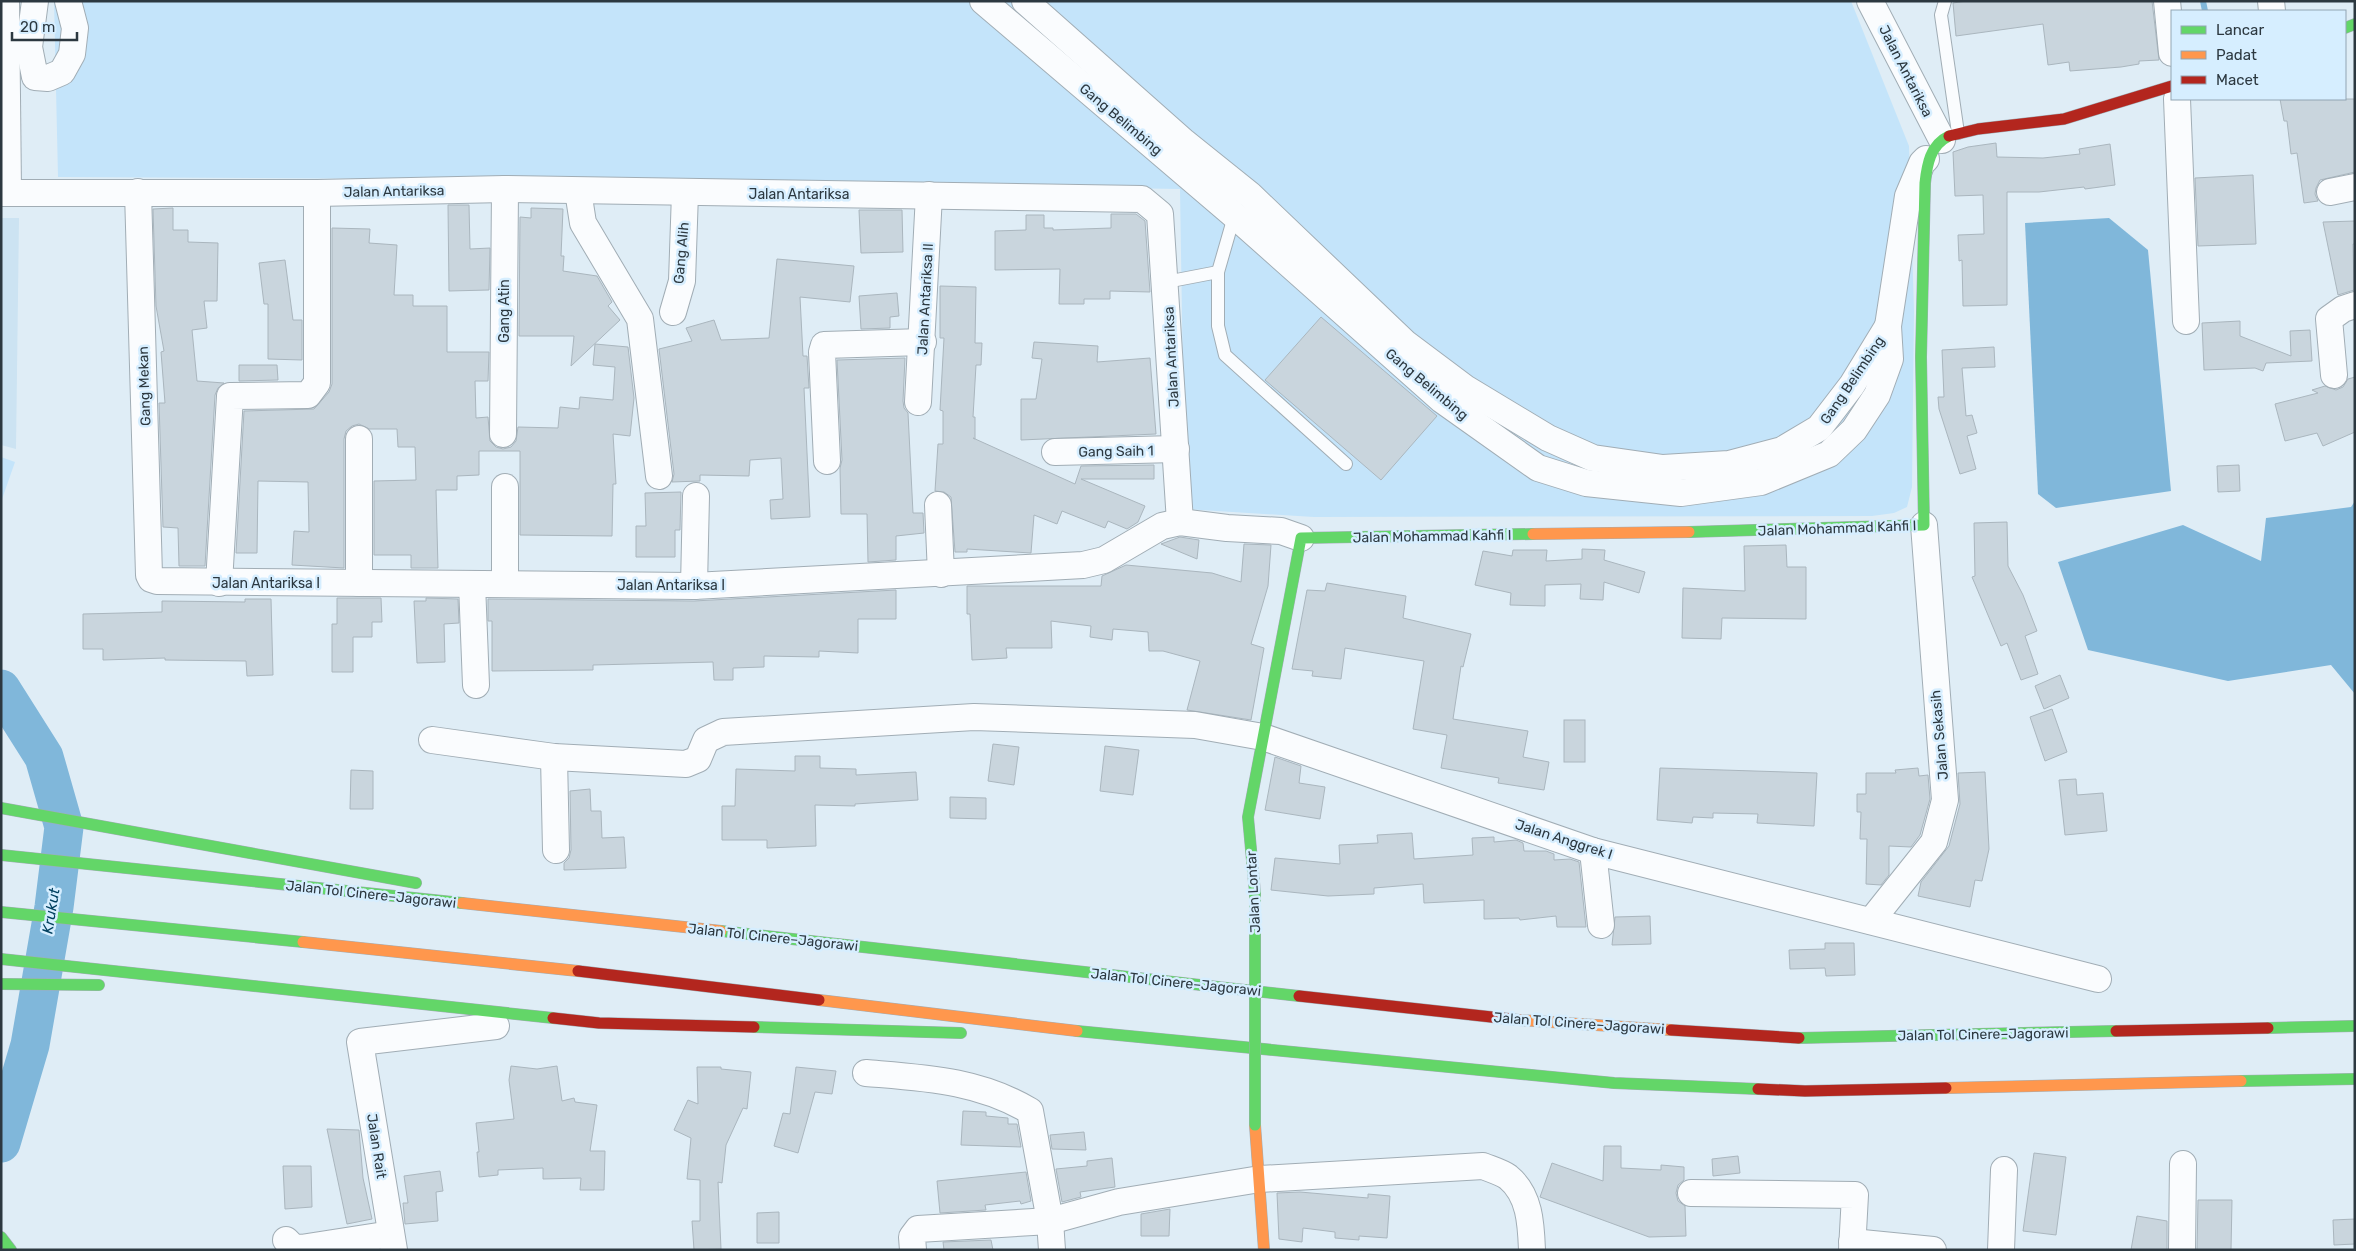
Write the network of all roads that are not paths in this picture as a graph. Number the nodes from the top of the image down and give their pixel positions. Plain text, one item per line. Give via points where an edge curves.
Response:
1 (6, 1) edge
2 (35, 1) edge
3 (68, 1) edge
4 (983, 1) edge
5 (1025, 1) edge
6 (1870, 1) edge
7 (1945, 1) edge
8 (2167, 1) edge
9 (2171, 43) edge
10 (2171, 86) edge
11 (2176, 100) edge
12 (1944, 142) junction
13 (505, 189) junction
14 (578, 190) junction
15 (5, 192) edge
16 (138, 192) junction
17 (317, 193) junction
18 (685, 193) junction
19 (929, 195) junction
20 (1250, 195) junction
21 (1234, 215) junction
22 (1218, 272) junction
23 (1166, 282) junction
24 (2355, 305) edge
25 (673, 312) dead end
26 (2186, 321) dead end
27 (1888, 326) junction
28 (923, 342) junction
29 (2334, 375) dead end
30 (1852, 385) junction
31 (1877, 395) junction
32 (918, 402) dead end
33 (504, 434) dead end
34 (360, 439) dead end
35 (1176, 449) junction
36 (1055, 452) dead end
37 (827, 461) dead end
38 (1346, 464) dead end
39 (659, 476) dead end
40 (506, 487) dead end
41 (696, 496) dead end
42 (938, 505) dead end
43 (1180, 522) junction
44 (1924, 526) junction
45 (1301, 538) junction
46 (941, 574) junction
47 (151, 579) joint
48 (219, 582) junction
49 (360, 583) junction
50 (505, 583) junction
51 (472, 584) junction
52 (694, 586) junction
53 (476, 686) dead end
54 (1263, 737) junction
55 (432, 740) dead end
56 (554, 757) junction
57 (1, 808) edge
58 (556, 850) dead end
59 (1593, 851) junction
60 (1, 855) edge
61 (425, 884) dead end
62 (464, 891) dead end
63 (1, 912) edge
64 (619, 920) junction
65 (1871, 921) junction
66 (1601, 925) dead end
67 (1, 959) edge
68 (2098, 979) dead end
69 (1, 984) edge
70 (107, 985) dead end
71 (137, 986) dead end
72 (256, 988) junction
73 (496, 1026) dead end
74 (2355, 1026) edge
75 (976, 1034) dead end
76 (1006, 1034) dead end
77 (1135, 1038) junction
78 (866, 1073) dead end
79 (2355, 1080) edge
80 (2182, 1164) dead end
81 (2004, 1170) dead end
82 (1260, 1179) junction
83 (1691, 1193) dead end
84 (1050, 1221) junction
85 (2, 1237) edge
86 (286, 1240) dead end
87 (393, 1242) edge
88 (1852, 1246) edge
89 (11, 1250) edge
90 (912, 1250) edge
91 (1052, 1250) edge
92 (1264, 1250) edge
93 (1532, 1250) edge
94 (1932, 1250) edge
95 (2001, 1250) edge
96 (2182, 1250) edge

1 - 15 street
2 - 3 street via 29,47 35,77 48,78 62,72 72,54 75,28
4 - 21 street, Gang Belimbing
5 - 20 street, Gang Belimbing via 1184,142
6 - 12 street, Jalan Antariksa
7 - 12 lane via 1941,15
8 - 9 street
10 - 12 main road via 2112,107
11 - 26 street
12 - 27 street, Gang Belimbing via 1922,164 1908,196
12 - 44 main road, Jalan Mohammad Kahfi I via 1926,174 1924,209 1921,357
13 - 14 street, Jalan Antariksa
13 - 17 street, Jalan Antariksa
13 - 33 street, Gang Atin
14 - 18 street, Jalan Antariksa
14 - 39 street via 583,224 640,320
15 - 16 street, Jalan Antariksa
16 - 17 street, Jalan Antariksa
16 - 47 street, Gang Mekan
17 - 48 street via 317,383 308,395 230,396
18 - 19 street, Jalan Antariksa
18 - 25 street, Gang Alih via 682,281
19 - 23 street, Jalan Antariksa via 1142,199 1160,214
19 - 28 street, Jalan Antariksa II
20 - 21 lane
20 - 30 street, Gang Belimbing via 1405,344 1465,388 1548,438 1593,458 1663,468 1729,464 1782,450 1819,428
21 - 22 lane
21 - 31 street, Gang Belimbing via 1442,400 1538,468 1586,483 1681,493 1761,482 1829,454 1854,430
22 - 23 lane
22 - 38 lane via 1218,326 1225,354
23 - 35 street, Jalan Antariksa
24 - 29 street via 2343,309 2329,320
27 - 30 street, Gang Belimbing
27 - 31 street, Gang Belimbing via 1890,359
28 - 32 street, Jalan Antariksa II
28 - 37 street via 824,345
30 - 31 street
34 - 49 street
35 - 36 street, Gang Saih 1
35 - 43 street, Jalan Antariksa
40 - 50 street
41 - 52 street
42 - 46 street
43 - 45 street via 1281,531
43 - 46 street, Jalan Antariksa I via 1162,526 1104,560 1082,565
44 - 45 main road, Jalan Mohammad Kahfi I
44 - 65 street, Jalan Sekasih via 1945,800 1934,842
45 - 54 main road, Jalan Lontar
46 - 52 street, Jalan Antariksa I
47 - 48 street, Jalan Antariksa I
48 - 49 street, Jalan Antariksa I
49 - 51 street, Jalan Antariksa I
50 - 51 street, Jalan Antariksa I
50 - 52 street, Jalan Antariksa I
51 - 53 street
54 - 56 street, Jalan Anggrek I via 1194,725 974,717 723,732 706,740 698,759 686,764
54 - 59 street, Jalan Anggrek I
54 - 82 main road, Jalan Lontar, bridge via 1248,817 1255,894 1255,1125
55 - 56 street, Jalan Anggrek I
56 - 58 street
57 - 61 main road
59 - 65 street, Jalan Anggrek I
59 - 66 street
60 - 64 main road, Jalan Tol Cinere–Jagorawi
62 - 64 main road
63 - 77 main road via 508,963
64 - 74 main road, Jalan Tol Cinere–Jagorawi via 1524,1021 1806,1038
65 - 68 street, Jalan Anggrek I
67 - 72 main road
69 - 70 main road
71 - 72 main road
72 - 75 main road via 599,1023
73 - 87 street, Jalan Rait via 360,1042
76 - 77 main road
77 - 79 main road via 1614,1083 1805,1092
78 - 84 street via 969,1085 1030,1111
80 - 96 street
81 - 95 street
82 - 84 street via 1119,1202
82 - 92 main road, Jalan Lontar
82 - 93 street via 1482,1166 1507,1176 1521,1192 1529,1213
83 - 88 street via 1855,1195
84 - 90 street via 918,1229 912,1237
84 - 91 street
85 - 89 main road
86 - 87 street via 301,1248
88 - 94 street

